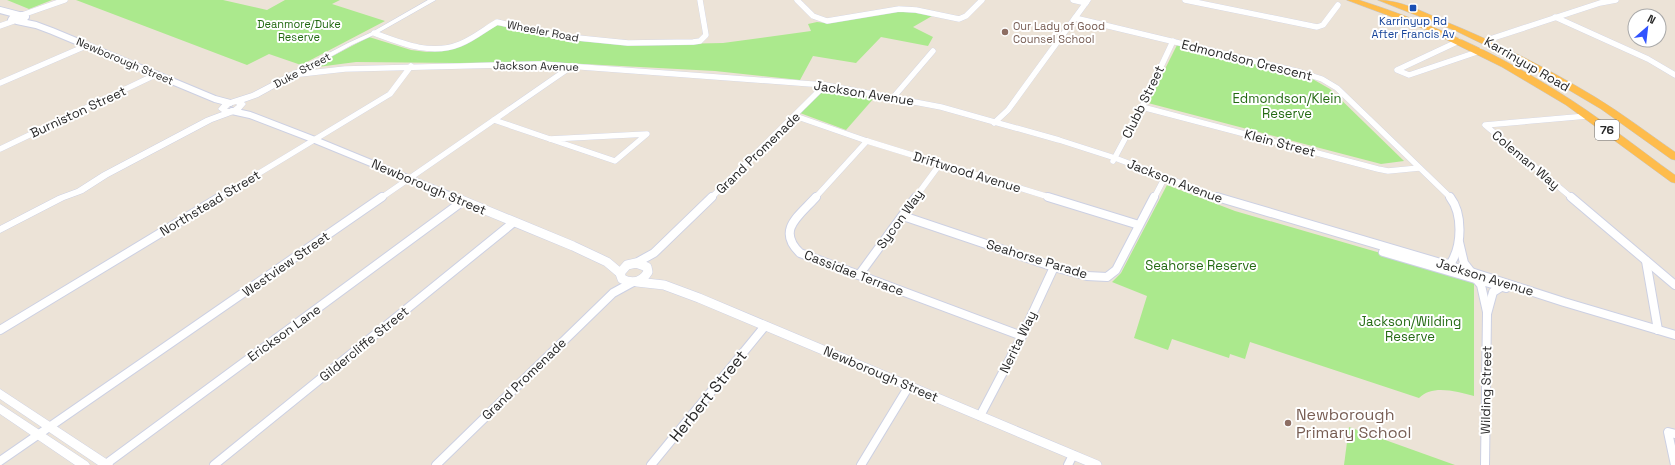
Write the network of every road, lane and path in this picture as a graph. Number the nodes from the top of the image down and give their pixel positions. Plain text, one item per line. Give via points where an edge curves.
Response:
1 (65, 0) edge
2 (433, 0) edge
3 (700, 0) edge
4 (797, 0) edge
5 (982, 0) edge
6 (1073, 0) edge
7 (1185, 0) edge
8 (1351, 0) edge
9 (1382, 0) edge
10 (1616, 0) edge
11 (1087, 1) edge
12 (1338, 5) dead end
13 (1, 10) edge
14 (1555, 17) junction
15 (18, 18) junction
16 (1075, 18) junction
17 (0, 25) edge
18 (374, 33) junction
19 (1459, 40) junction
20 (1484, 41) junction
21 (1173, 42) junction
22 (88, 45) junction
23 (933, 51) dead end
24 (1480, 51) junction
25 (411, 66) junction
26 (572, 66) junction
27 (155, 75) junction
28 (291, 75) junction
29 (1675, 75) edge
30 (0, 83) edge
31 (823, 87) junction
32 (892, 99) junction
33 (232, 107) junction
34 (1142, 107) junction
35 (1008, 110) junction
36 (250, 115) junction
37 (795, 116) junction
38 (1587, 116) junction
39 (494, 120) junction
40 (994, 123) junction
41 (1002, 125) junction
42 (550, 139) junction
43 (315, 140) junction
44 (866, 141) junction
45 (0, 148) edge
46 (1675, 157) edge
47 (1114, 160) junction
48 (940, 164) junction
49 (1419, 168) junction
50 (410, 179) junction
51 (1164, 179) junction
52 (1675, 180) edge
53 (463, 201) junction
54 (903, 216) junction
55 (514, 222) junction
56 (1139, 225) junction
57 (0, 230) edge
58 (1458, 240) junction
59 (654, 253) junction
60 (1646, 261) junction
61 (607, 262) junction
62 (634, 263) junction
63 (1444, 264) junction
64 (1054, 267) junction
65 (647, 270) junction
66 (1471, 272) junction
67 (620, 275) junction
68 (859, 275) junction
69 (1476, 280) junction
70 (635, 282) junction
71 (664, 285) junction
72 (1675, 285) edge
73 (1501, 287) junction
74 (613, 293) junction
75 (1564, 302) junction
76 (1487, 314) junction
77 (765, 326) junction
78 (0, 330) edge
79 (1658, 330) junction
80 (1675, 335) edge
81 (1022, 336) junction
82 (909, 386) junction
83 (0, 393) edge
84 (0, 408) edge
85 (980, 416) junction
86 (50, 427) junction
87 (1675, 434) edge
88 (39, 435) junction
89 (1073, 455) junction
90 (0, 461) edge
91 (84, 465) edge
92 (106, 465) edge
93 (214, 465) edge
94 (436, 465) edge
95 (651, 465) edge
96 (860, 465) edge
97 (1068, 465) edge
98 (1097, 465) edge
99 (1485, 465) edge
100 (1675, 465) edge

1 - 15 street
2 - 18 main road, Duke Street
3 - 18 street, Wheeler Road via 706,35 700,41 620,42 558,36 498,22 459,44 444,49 432,49 415,48
4 - 5 street via 810,15 818,20 827,21 899,9 959,18 966,16
6 - 11 street
7 - 12 street via 1316,27 1322,25
8 - 19 highway, Karrinyup Road / 76
9 - 20 highway, Karrinyup Road / 76
10 - 14 street
11 - 16 street
13 - 15 street, Newborough Street
14 - 20 street
14 - 29 street via 1641,56
15 - 17 street
15 - 22 street, Newborough Street
16 - 21 street, Edmondson Crescent
16 - 35 street
18 - 28 main road, Duke Street
19 - 24 highway, Karrinyup Road / 76
19 - 24 street via 1397,70 1409,75
20 - 46 highway, Karrinyup Road / 76 via 1581,92
21 - 34 street, Clubb Street
21 - 49 street, Edmondson Crescent via 1322,79 1336,88
22 - 27 street, Newborough Street
22 - 30 street
23 - 32 street
24 - 38 highway, Karrinyup Road / 76 via 1537,83
25 - 26 street, Jackson Avenue
25 - 28 street, Jackson Avenue
25 - 43 street, Northstead Street via 390,94
26 - 31 street, Jackson Avenue
26 - 39 street, Westview Street
27 - 33 street, Newborough Street
27 - 45 street, Burniston Street
28 - 33 main road, Duke Street
31 - 32 street, Jackson Avenue
31 - 37 street, Grand Promenade
32 - 40 street, Jackson Avenue
33 - 36 street, Newborough Street
33 - 36 street, Newborough Street
33 - 57 main road, Duke Street via 80,191 61,198
34 - 47 street, Clubb Street
34 - 49 street, Klein Street via 1378,169
35 - 40 street
35 - 41 street
36 - 43 street, Newborough Street
37 - 44 street, Driftwood Avenue
37 - 59 street, Grand Promenade
38 - 52 highway, Karrinyup Road / 76
38 - 60 street, Coleman Way via 1485,125
39 - 42 street
39 - 50 street, Westview Street
40 - 41 street, Jackson Avenue
41 - 47 street, Jackson Avenue
42 - 42 street via 615,161 646,134 617,135
43 - 50 street, Newborough Street
43 - 78 street, Northstead Street
44 - 48 street, Driftwood Avenue
44 - 68 street, Cassidae Terrace via 793,222 788,235 791,244 800,253
47 - 51 street, Jackson Avenue
48 - 54 street, Sycon Way
48 - 56 street, Driftwood Avenue
49 - 58 street, Edmondson Crescent via 1456,205 1459,216
50 - 53 street, Newborough Street
50 - 86 street, Westview Street
51 - 56 street, Seahorse Parade
51 - 63 street, Jackson Avenue via 1230,202
51 - 69 street, Jackson Avenue via 1228,206
53 - 55 street, Newborough Street
53 - 92 street, Erickson Lane
54 - 64 street, Seahorse Parade
54 - 68 street, Sycon Way
55 - 61 street, Newborough Street
55 - 93 street, Gildercliffe Street
56 - 64 street, Seahorse Parade via 1116,270 1107,277 1087,276
58 - 63 street, Edmondson Crescent via 1453,261
58 - 66 street, Edmondson Crescent via 1464,264
59 - 62 street, Grand Promenade
59 - 65 street, Grand Promenade
60 - 72 street, Coleman Way
60 - 79 street
61 - 62 street, Newborough Street
61 - 67 street, Newborough Street
62 - 65 street, Newborough Street
62 - 67 street via 623,268
63 - 66 street, Jackson Avenue
64 - 81 street, Nerita Way
65 - 70 street via 646,277
65 - 71 street, Newborough Street
66 - 75 street, Jackson Avenue
67 - 70 street, Newborough Street via 625,281
67 - 74 street, Grand Promenade
68 - 81 street, Cassidae Terrace
69 - 73 street, Jackson Avenue
69 - 76 street, Wilding Street via 1481,286
70 - 71 street, Newborough Street
70 - 74 street, Grand Promenade
71 - 77 street, Newborough Street
73 - 75 street, Jackson Avenue
73 - 76 street, Wilding Street via 1493,292
74 - 94 street, Grand Promenade
75 - 79 street, Jackson Avenue
76 - 99 street, Wilding Street
77 - 82 street, Newborough Street
77 - 95 street, Herbert Street
79 - 80 street, Jackson Avenue
81 - 85 street, Nerita Way
82 - 85 street, Newborough Street
82 - 96 street
83 - 86 main road
84 - 88 main road
85 - 89 street, Newborough Street
86 - 88 street, Westview Street
86 - 92 main road
87 - 100 street via 1668,432
88 - 90 street, Westview Street
88 - 91 main road
89 - 97 street
89 - 98 street, Newborough Street

